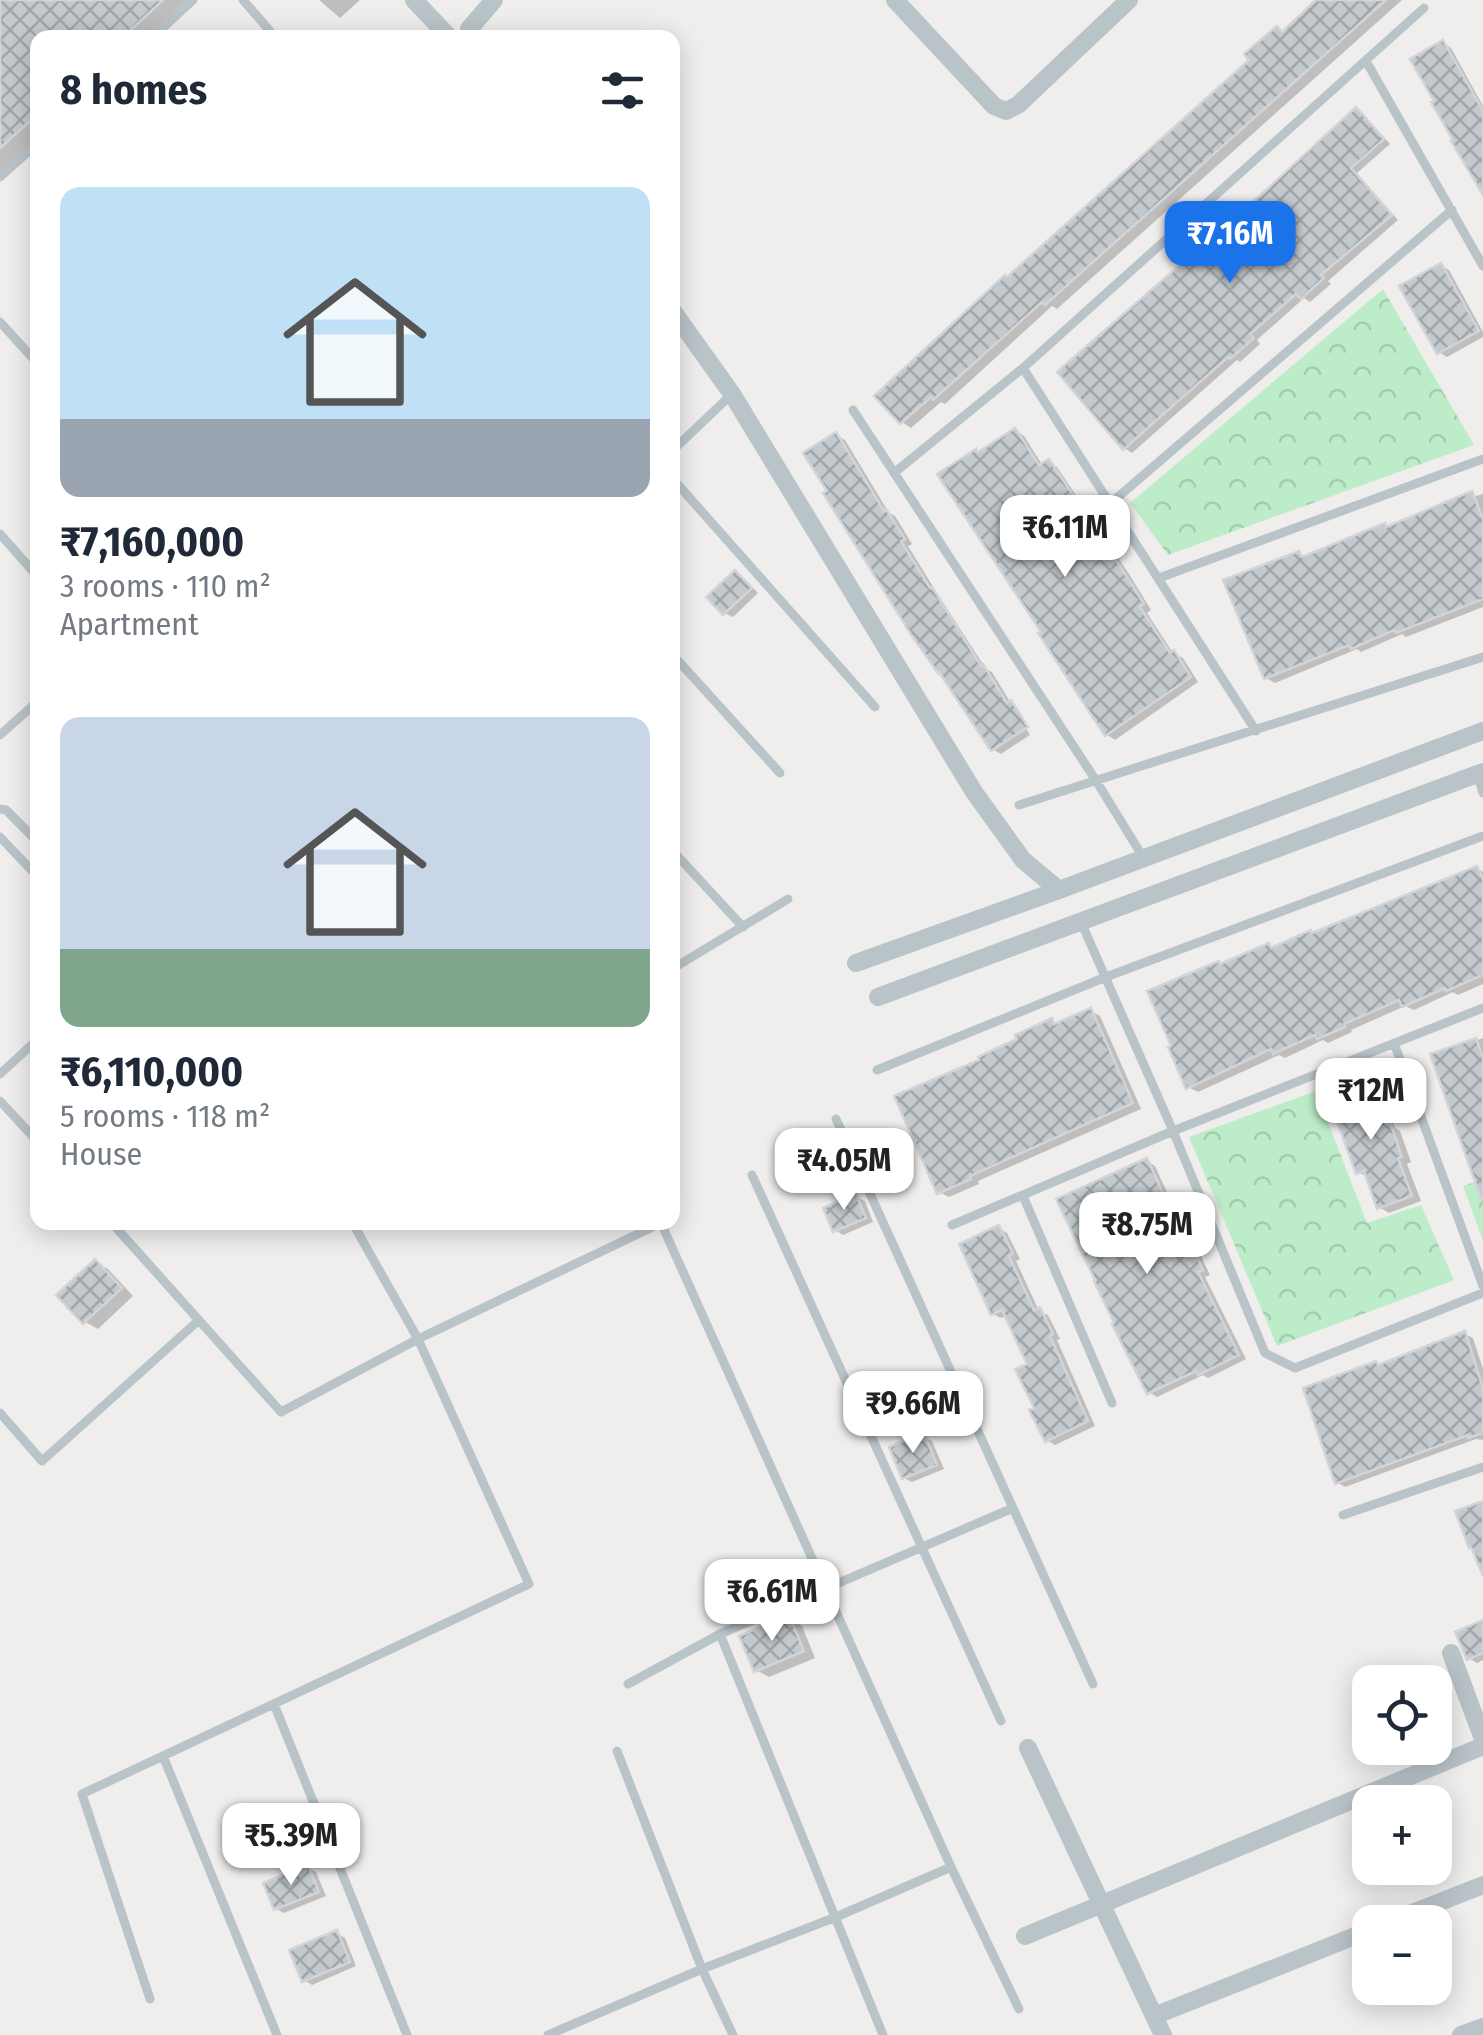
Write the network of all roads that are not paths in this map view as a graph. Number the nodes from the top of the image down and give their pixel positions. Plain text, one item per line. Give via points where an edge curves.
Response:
1 (193, 0) edge
2 (243, 0) edge
3 (414, 0) edge
4 (494, 0) edge
5 (895, 0) edge
6 (1129, 0) edge
7 (1424, 8) dead end
8 (469, 28) dead end
9 (161, 30) edge
10 (269, 30) edge
11 (442, 30) edge
12 (1366, 61) junction
13 (30, 150) edge
14 (0, 177) edge
15 (1452, 210) junction
16 (1483, 266) edge
17 (680, 321) edge
18 (0, 322) edge
19 (30, 355) edge
20 (1023, 368) junction
21 (732, 394) junction
22 (853, 410) dead end
23 (680, 443) edge
24 (1483, 459) edge
25 (894, 473) junction
26 (680, 487) edge
27 (1112, 503) junction
28 (0, 534) edge
29 (30, 567) edge
30 (1159, 578) junction
31 (1483, 657) edge
32 (680, 663) edge
33 (30, 708) edge
34 (875, 708) dead end
35 (1256, 731) junction
36 (1483, 731) edge
37 (0, 735) edge
38 (780, 773) dead end
39 (1480, 773) edge
40 (1095, 780) junction
41 (1483, 793) edge
42 (1019, 806) dead end
43 (0, 808) edge
44 (30, 834) edge
45 (1483, 836) edge
46 (0, 837) edge
47 (680, 859) edge
48 (1144, 859) junction
49 (30, 869) edge
50 (1059, 890) junction
51 (788, 899) dead end
52 (1080, 922) junction
53 (742, 926) junction
54 (856, 963) dead end
55 (680, 965) edge
56 (1106, 978) junction
57 (878, 997) dead end
58 (1483, 1008) edge
59 (1394, 1042) junction
60 (30, 1046) edge
61 (878, 1070) dead end
62 (0, 1074) edge
63 (0, 1102) edge
64 (836, 1119) dead end
65 (1173, 1131) junction
66 (30, 1134) edge
67 (752, 1175) dead end
68 (1022, 1196) junction
69 (952, 1225) dead end
70 (117, 1230) edge
71 (357, 1230) edge
72 (643, 1230) edge
73 (664, 1230) edge
74 (1483, 1289) edge
75 (199, 1320) junction
76 (418, 1339) junction
77 (1112, 1403) dead end
78 (0, 1413) edge
79 (1483, 1467) edge
80 (1013, 1508) junction
81 (1344, 1515) dead end
82 (922, 1547) junction
83 (826, 1588) junction
84 (720, 1634) junction
85 (1450, 1653) dead end
86 (628, 1684) dead end
87 (1092, 1684) dead end
88 (274, 1704) junction
89 (1001, 1720) dead end
90 (1483, 1742) edge
91 (1028, 1748) dead end
92 (616, 1751) dead end
93 (164, 1756) junction
94 (952, 1867) junction
95 (1483, 1885) edge
96 (1102, 1904) junction
97 (1432, 1905) edge
98 (836, 1917) junction
99 (1025, 1936) dead end
100 (1352, 1937) edge
101 (702, 1969) junction
102 (150, 1999) dead end
103 (1020, 2010) dead end
104 (1154, 2016) junction
105 (1483, 2026) edge
106 (560, 2033) edge
107 (277, 2035) edge
108 (407, 2035) edge
109 (548, 2035) edge
110 (733, 2035) edge
111 (883, 2035) edge
112 (1163, 2035) edge
113 (1460, 2035) edge

1 - 9 lane
2 - 10 lane
3 - 11 street
4 - 8 street
5 - 6 street via 1006,112
7 - 12 lane
12 - 15 lane
12 - 20 lane
13 - 14 lane
15 - 16 lane
15 - 27 lane
17 - 21 street
18 - 19 lane
20 - 25 lane
20 - 27 lane
21 - 23 lane
21 - 50 street via 974,792 1023,860
22 - 25 lane
24 - 30 lane
25 - 40 lane
26 - 34 lane
27 - 30 lane
28 - 29 lane
30 - 35 lane
31 - 35 lane
32 - 38 lane
33 - 37 lane
35 - 40 lane
36 - 48 street
39 - 41 lane
39 - 52 street
40 - 42 lane
40 - 48 lane
43 - 44 lane
45 - 56 lane
46 - 49 lane
47 - 53 lane
48 - 50 street
50 - 54 street
51 - 53 lane
52 - 56 lane
52 - 57 street
53 - 55 lane
56 - 61 lane
56 - 65 lane
58 - 59 lane
59 - 65 lane
59 - 74 lane
60 - 62 lane
63 - 66 lane
64 - 80 lane
65 - 68 lane
65 - 74 lane via 1265,1353 1295,1368
67 - 82 lane
68 - 69 lane
68 - 77 lane
70 - 75 lane
71 - 76 lane
72 - 76 lane
73 - 83 lane
75 - 76 lane via 281,1412
75 - 78 lane via 42,1461
76 - 88 lane via 529,1584
79 - 81 lane
80 - 82 lane
80 - 87 lane
82 - 83 lane
82 - 89 lane
83 - 84 lane
83 - 94 lane
84 - 86 lane
84 - 98 lane
85 - 90 street
88 - 93 lane
88 - 108 lane
90 - 96 street
91 - 96 street
92 - 101 lane
93 - 102 lane via 82,1794
93 - 107 lane
94 - 98 lane
94 - 103 lane
95 - 97 street
96 - 99 street
96 - 104 street
98 - 101 lane
98 - 111 lane
100 - 104 street
101 - 106 lane
101 - 110 lane
104 - 112 street
105 - 113 street
106 - 109 lane

